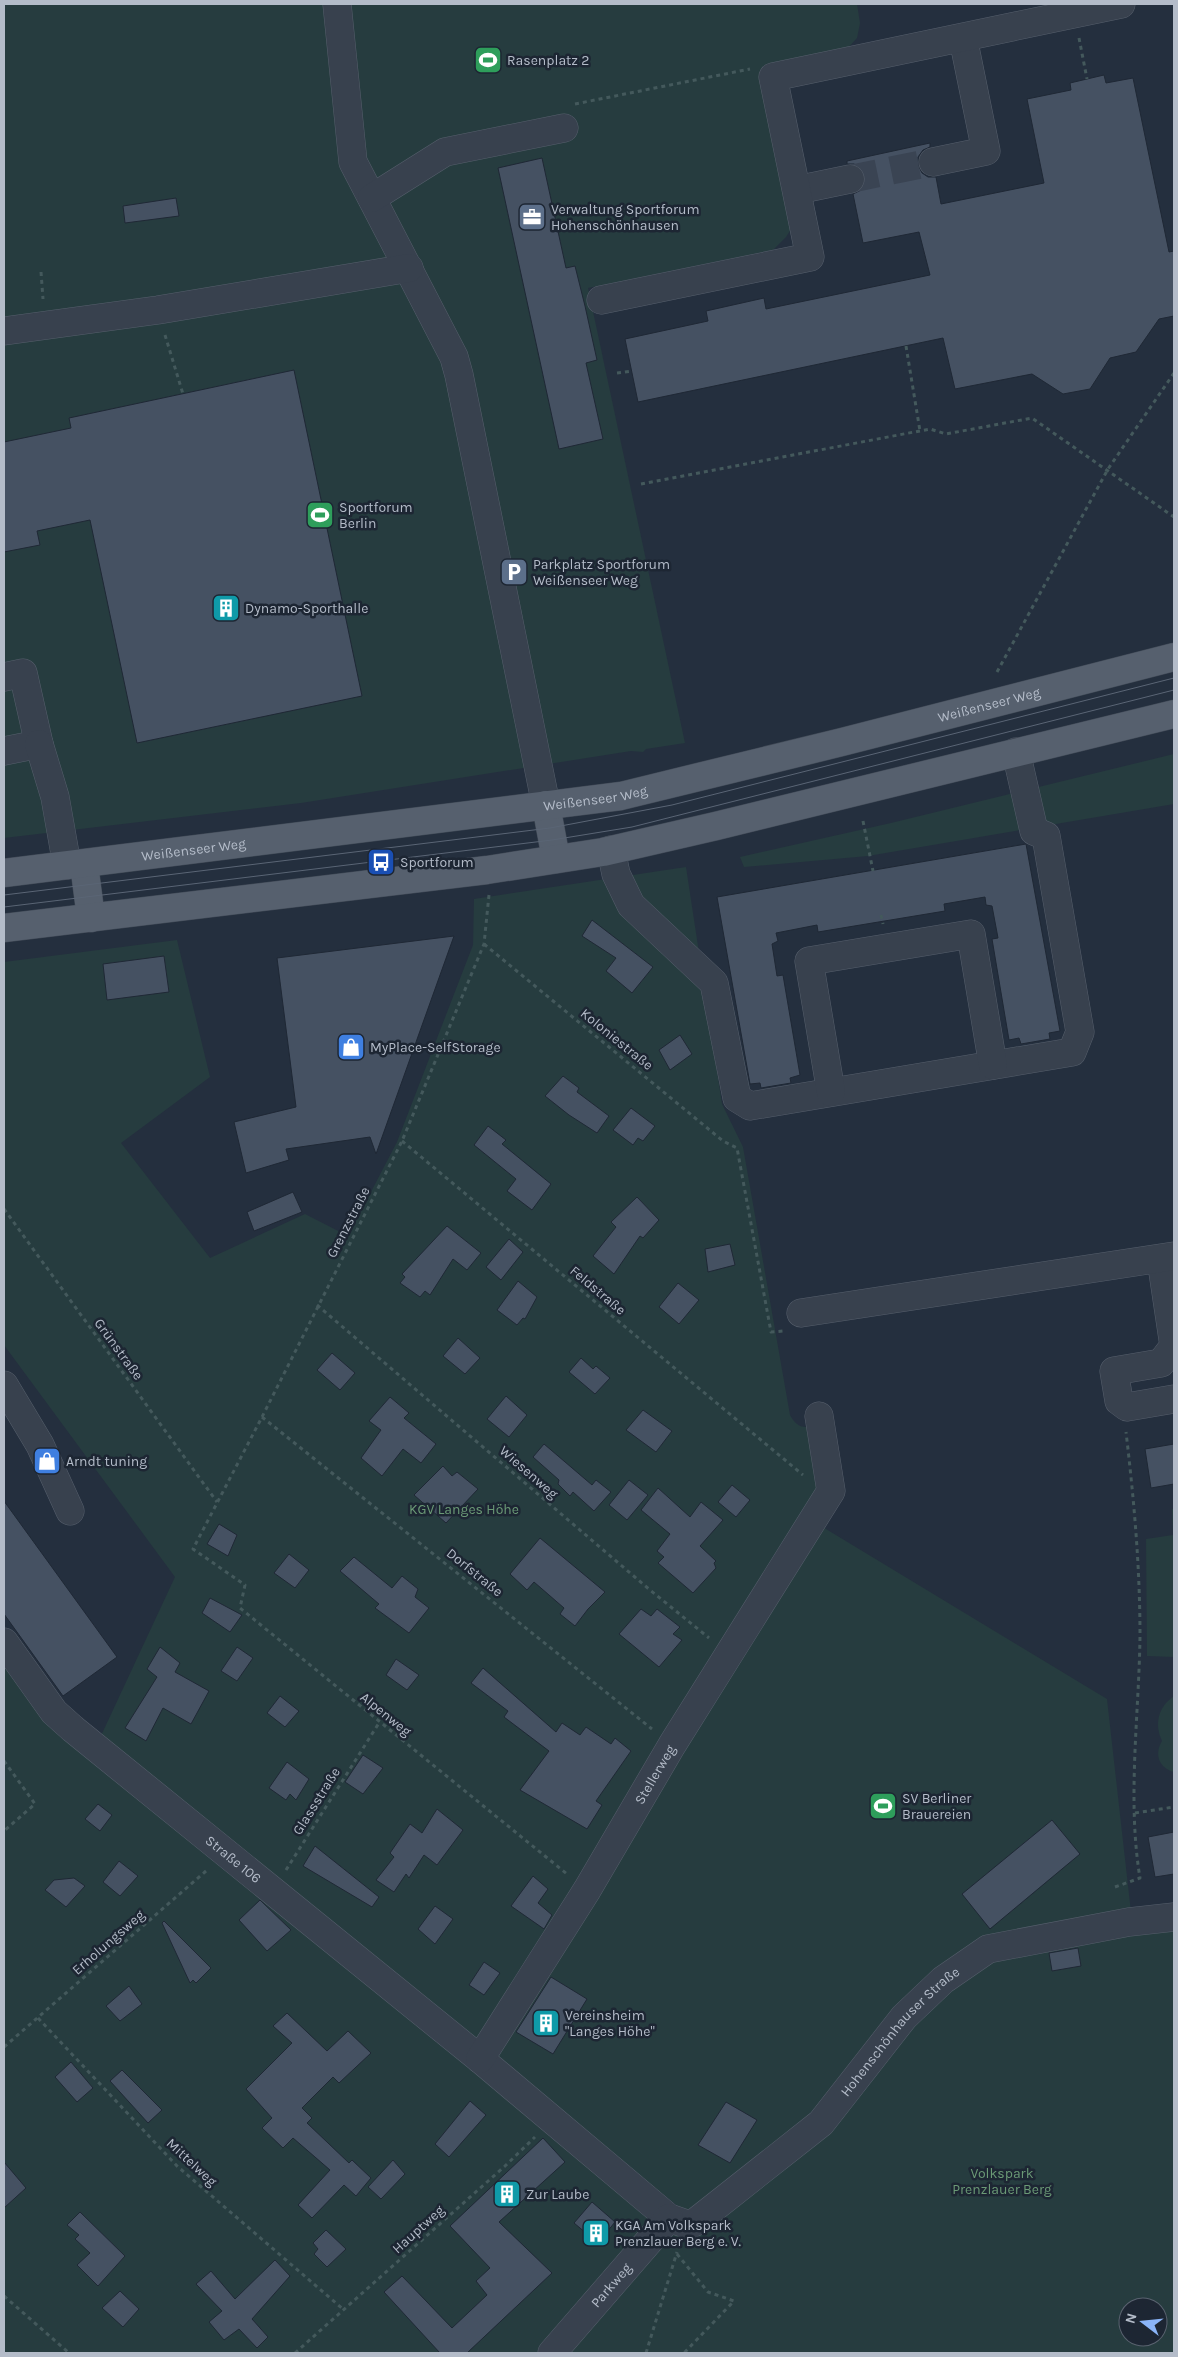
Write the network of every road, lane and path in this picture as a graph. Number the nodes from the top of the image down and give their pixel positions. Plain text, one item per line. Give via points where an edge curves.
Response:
1 (337, 4) edge
2 (1121, 4) edge
3 (1074, 15) junction
4 (962, 38) junction
5 (773, 77) junction
6 (1087, 79) dead end
7 (564, 128) joint
8 (932, 162) tunnel mouth
9 (850, 179) tunnel mouth
10 (797, 190) junction
11 (372, 198) junction
12 (409, 268) junction
13 (601, 300) dead end
14 (158, 310) junction
15 (4, 331) edge
16 (906, 346) dead end
17 (632, 371) dead end
18 (617, 373) dead end
19 (1174, 373) edge
20 (183, 394) dead end
21 (920, 431) junction
22 (1108, 469) junction
23 (641, 484) dead end
24 (1174, 517) edge
25 (1174, 656) edge
26 (997, 672) dead end
27 (4, 677) edge
28 (1174, 714) edge
29 (39, 744) junction
30 (4, 751) edge
31 (1016, 752) junction
32 (546, 805) junction
33 (863, 821) dead end
34 (611, 850) junction
35 (556, 859) junction
36 (76, 865) junction
37 (873, 871) dead end
38 (4, 873) edge
39 (490, 892) dead end
40 (91, 918) junction
41 (4, 928) edge
42 (484, 944) junction
43 (993, 1065) junction
44 (831, 1092) junction
45 (402, 1141) junction
46 (4, 1209) edge
47 (1168, 1258) edge
48 (317, 1305) junction
49 (794, 1322) joint
50 (4, 1385) edge
51 (1174, 1399) edge
52 (1127, 1407) junction
53 (819, 1416) dead end
54 (262, 1417) junction
55 (780, 1456) dead end
56 (217, 1502) junction
57 (70, 1511) dead end
58 (193, 1549) joint
59 (4, 1642) edge
60 (729, 1654) junction
61 (379, 1723) junction
62 (672, 1745) junction
63 (4, 1761) edge
64 (1174, 1807) edge
65 (1135, 1813) junction
66 (4, 1831) edge
67 (226, 1854) junction
68 (1115, 1887) dead end
69 (587, 1890) junction
70 (272, 1892) junction
71 (1174, 1917) edge
72 (38, 2018) junction
73 (4, 2047) edge
74 (480, 2059) junction
75 (553, 2119) junction
76 (669, 2218) junction
77 (677, 2254) junction
78 (4, 2296) edge
79 (344, 2310) junction
80 (69, 2353) edge
81 (295, 2353) edge
82 (552, 2353) edge
83 (646, 2353) edge
84 (684, 2353) edge

1 - 11 street via 353,162
2 - 3 street
3 - 4 street
3 - 6 path
4 - 5 street
4 - 8 street via 986,150
5 - 7 path via 756,68 572,105
5 - 10 street
7 - 11 street via 445,152
9 - 10 street
10 - 13 street via 810,257
11 - 12 street
12 - 14 street
12 - 32 street via 460,375
14 - 15 street
14 - 20 path
16 - 21 path
17 - 18 path
19 - 22 path
21 - 22 path via 930,429 946,434 1032,418
21 - 23 path
22 - 24 path
22 - 26 path
25 - 32 main road, Weißenseer Weg via 704,777 622,796
27 - 29 street via 23,673
28 - 31 main road
29 - 30 street
29 - 36 street
31 - 34 main road
31 - 43 street via 1034,831 1046,836 1080,1032 1072,1052
32 - 35 main road
32 - 36 main road, Weißenseer Weg
33 - 37 path
34 - 35 main road
34 - 44 street via 616,874 631,905 714,983 737,1098 750,1106
35 - 40 main road
36 - 38 main road, Weißenseer Weg
36 - 40 main road
39 - 42 path, Grenzstraße
40 - 41 main road
42 - 45 path, Grenzstraße
42 - 49 path, Koloniestraße via 723,1141 737,1148 771,1332
43 - 44 street
43 - 44 street via 971,934 809,961
45 - 48 path, Grenzstraße
45 - 55 path, Feldstraße
46 - 56 path, Grünstraße
47 - 49 street
47 - 52 street via 1174,1346 1161,1363 1114,1371 1119,1401
48 - 54 path, Grenzstraße
48 - 60 path, Wiesenweg
50 - 57 street via 40,1445
51 - 52 street
52 - 65 path via 1125,1416 1137,1524 1140,1635
53 - 60 street, Stellerweg via 831,1491
54 - 56 path, Grenzstraße
54 - 62 path, Dorfstraße
56 - 58 path, Grenzstraße
58 - 61 path, Alpenweg via 245,1585 240,1608
59 - 67 street, Straße 106 via 54,1712
60 - 62 street, Stellerweg
61 - 69 path, Alpenweg
61 - 70 path, Glassstraße
62 - 69 street, Stellerweg
63 - 66 path via 35,1804
64 - 65 path
65 - 68 path via 1134,1842 1140,1878
67 - 70 street, Straße 106
67 - 72 path, Erholungsweg
69 - 74 street, Stellerweg
70 - 74 street, Straße 106
71 - 76 street, Hohenschönhauser Straße via 1129,1922 988,1949 943,1980 904,2017 821,2123 697,2222 688,2225
72 - 73 path, Erholungsweg
72 - 79 path, Mittelweg via 177,2166
74 - 75 street, Straße 106
75 - 76 street, Straße 106
75 - 79 path, Hauptweg
76 - 77 path
76 - 82 street, Parkweg
77 - 83 path
77 - 84 path via 708,2292 734,2301
78 - 80 path
79 - 81 path, Hauptweg

